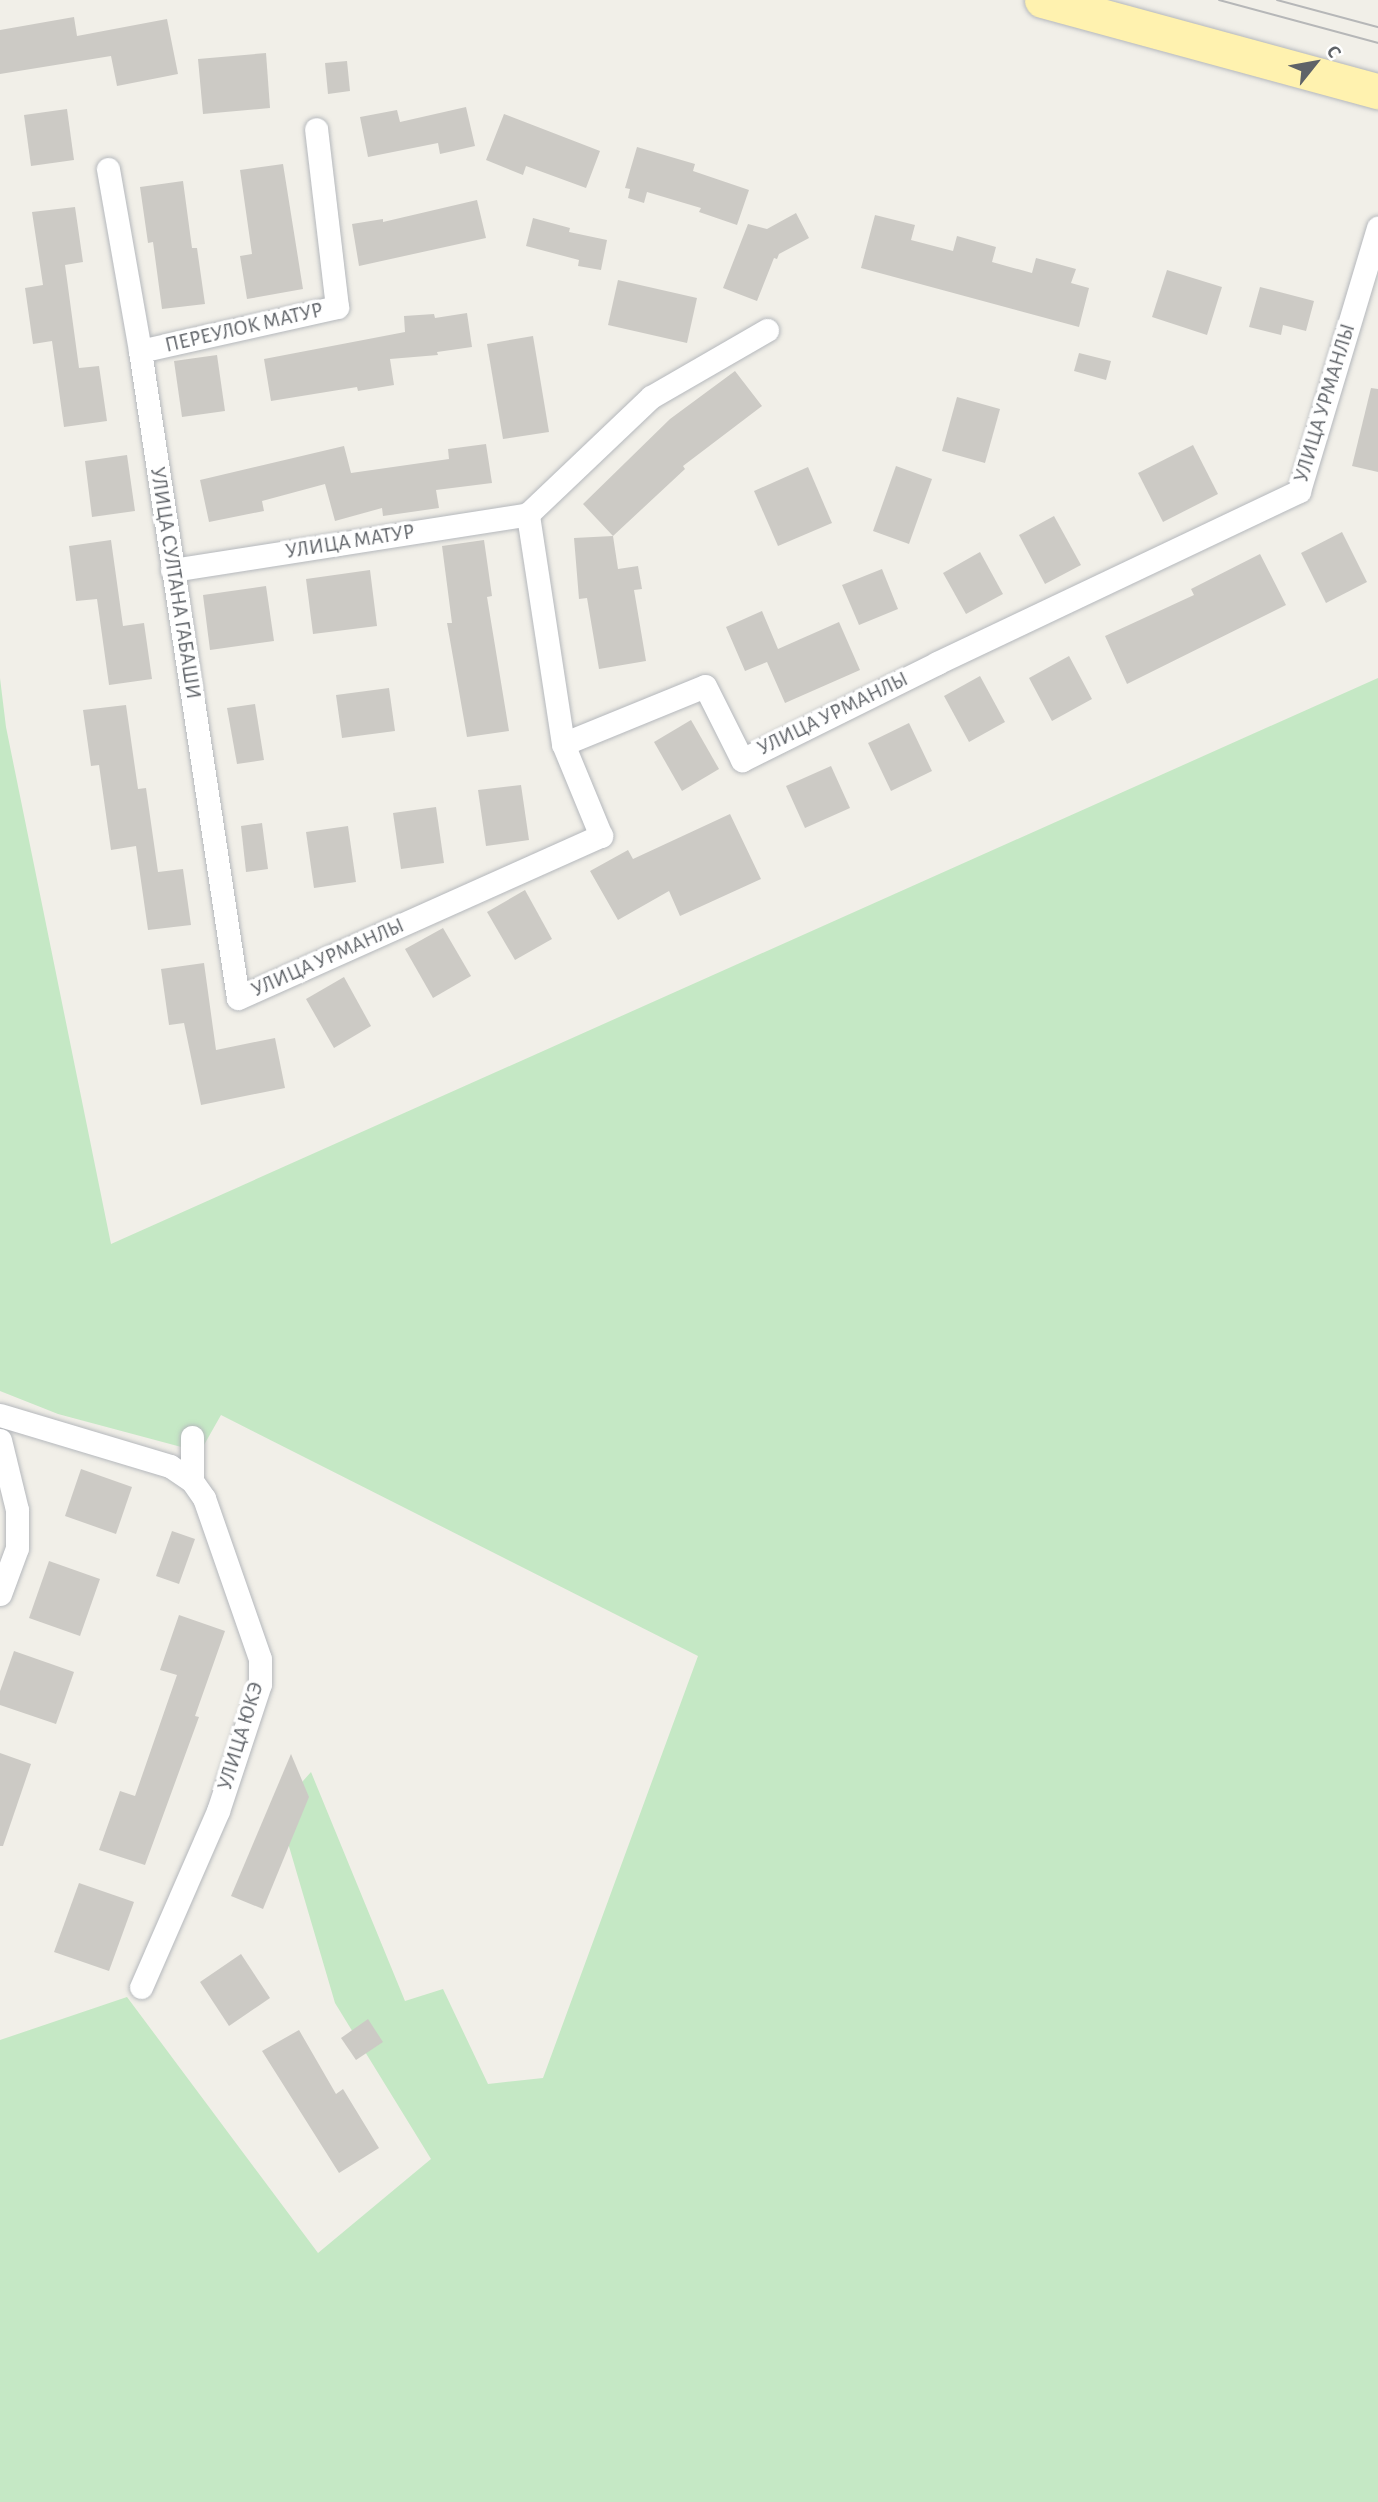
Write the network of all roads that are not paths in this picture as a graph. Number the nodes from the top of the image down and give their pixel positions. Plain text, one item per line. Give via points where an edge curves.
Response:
1 (1042, 0) edge
2 (1378, 90) edge
3 (316, 129) dead end
4 (108, 169) dead end
5 (1378, 228) edge
6 (767, 330) dead end
7 (139, 351) junction
8 (528, 514) junction
9 (172, 570) junction
10 (563, 744) junction
11 (238, 998) joint
12 (0, 1415) edge
13 (192, 1437) dead end
14 (0, 1440) edge
15 (192, 1481) junction
16 (0, 1594) edge
17 (141, 1987) dead end

1 - 2 main road
3 - 7 street, ПЕРЕУЛОК МАТУР via 337,307
4 - 7 street, УЛИЦА СУЛТАНА ГАБАШИ
5 - 10 street, УЛИЦА УРМАНЛЫ via 1299,491 741,760 705,687
6 - 8 street via 651,397
7 - 9 street, УЛИЦА СУЛТАНА ГАБАШИ
8 - 9 street, УЛИЦА МАТУР
8 - 10 street
9 - 11 street, УЛИЦА СУЛТАНА ГАБАШИ
10 - 11 street, УЛИЦА УРМАНЛЫ via 601,836
12 - 15 street via 170,1466
13 - 15 street, УЛИЦА ЮКЭ
14 - 16 street via 17,1510 17,1548
15 - 17 street, УЛИЦА ЮКЭ via 204,1498 260,1659 260,1684 218,1811

